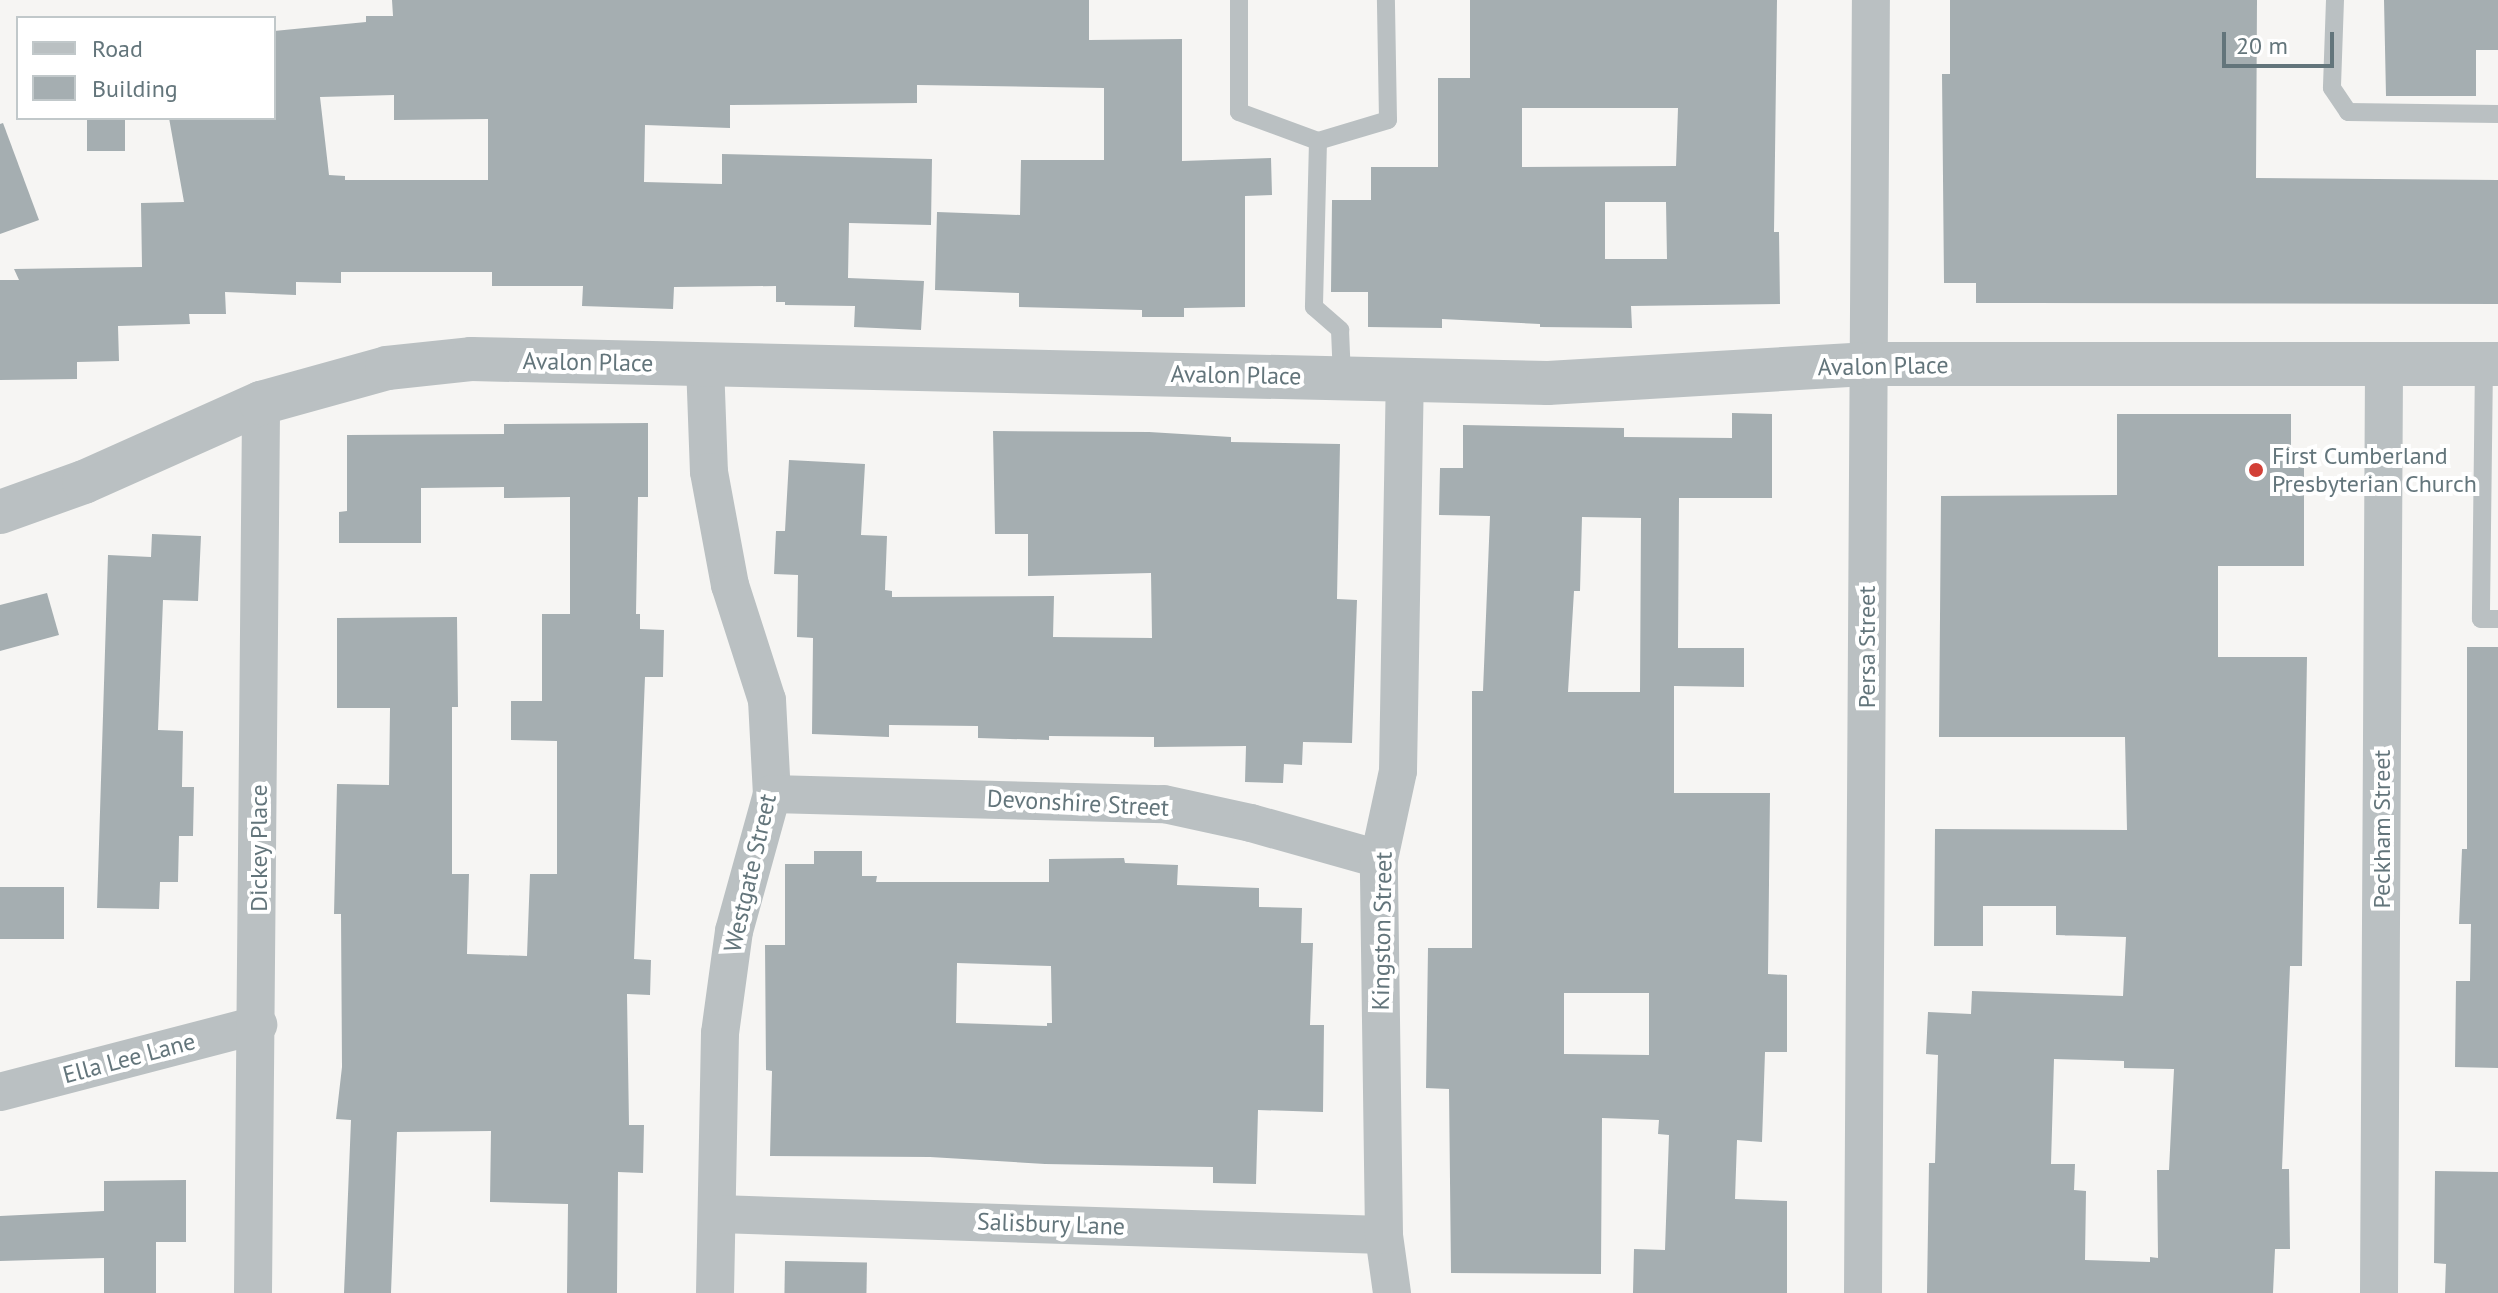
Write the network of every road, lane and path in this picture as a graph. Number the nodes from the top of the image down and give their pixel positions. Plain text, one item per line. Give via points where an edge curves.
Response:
1 (1239, 0) edge
2 (1386, 0) edge
3 (1871, 0) edge
4 (2335, 0) edge
5 (2498, 114) edge
6 (1318, 141) junction
7 (705, 364) junction
8 (1869, 364) junction
9 (2491, 364) edge
10 (2384, 365) junction
11 (1342, 377) junction
12 (1405, 378) junction
13 (261, 403) junction
14 (0, 512) edge
15 (2498, 619) edge
16 (772, 794) junction
17 (1379, 859) junction
18 (258, 1025) junction
19 (0, 1092) edge
20 (718, 1214) junction
21 (1384, 1235) junction
22 (253, 1293) edge
23 (715, 1293) edge
24 (1392, 1293) edge
25 (1863, 1293) edge
26 (2379, 1293) edge

1 - 6 lane via 1239,112
2 - 6 lane via 1388,120
3 - 8 street, Persa Street
4 - 5 lane via 2332,88 2348,112
6 - 11 lane via 1314,307 1340,330
7 - 11 street, Avalon Place
7 - 13 street, Avalon Place via 471,359 387,368
7 - 16 street, Westgate Street via 709,472 730,585 767,700
8 - 10 street, Avalon Place
8 - 12 street, Avalon Place via 1548,383
8 - 25 street, Persa Street
9 - 10 street, Avalon Place
9 - 15 lane via 2481,619
10 - 26 street, Peckham Street
11 - 12 street, Avalon Place
12 - 17 street, Kingston Street via 1398,771
13 - 14 street, Avalon Place via 84,482
13 - 18 street, Dickey Place
16 - 17 street, Devonshire Street via 1164,804
16 - 20 street, Westgate Street via 734,931 720,1033
17 - 21 street, Kingston Street
18 - 19 street, Ella Lee Lane
18 - 22 street, Dickey Place
20 - 21 street, Salisbury Lane
20 - 23 street, Westgate Street
21 - 24 street, Kingston Street

